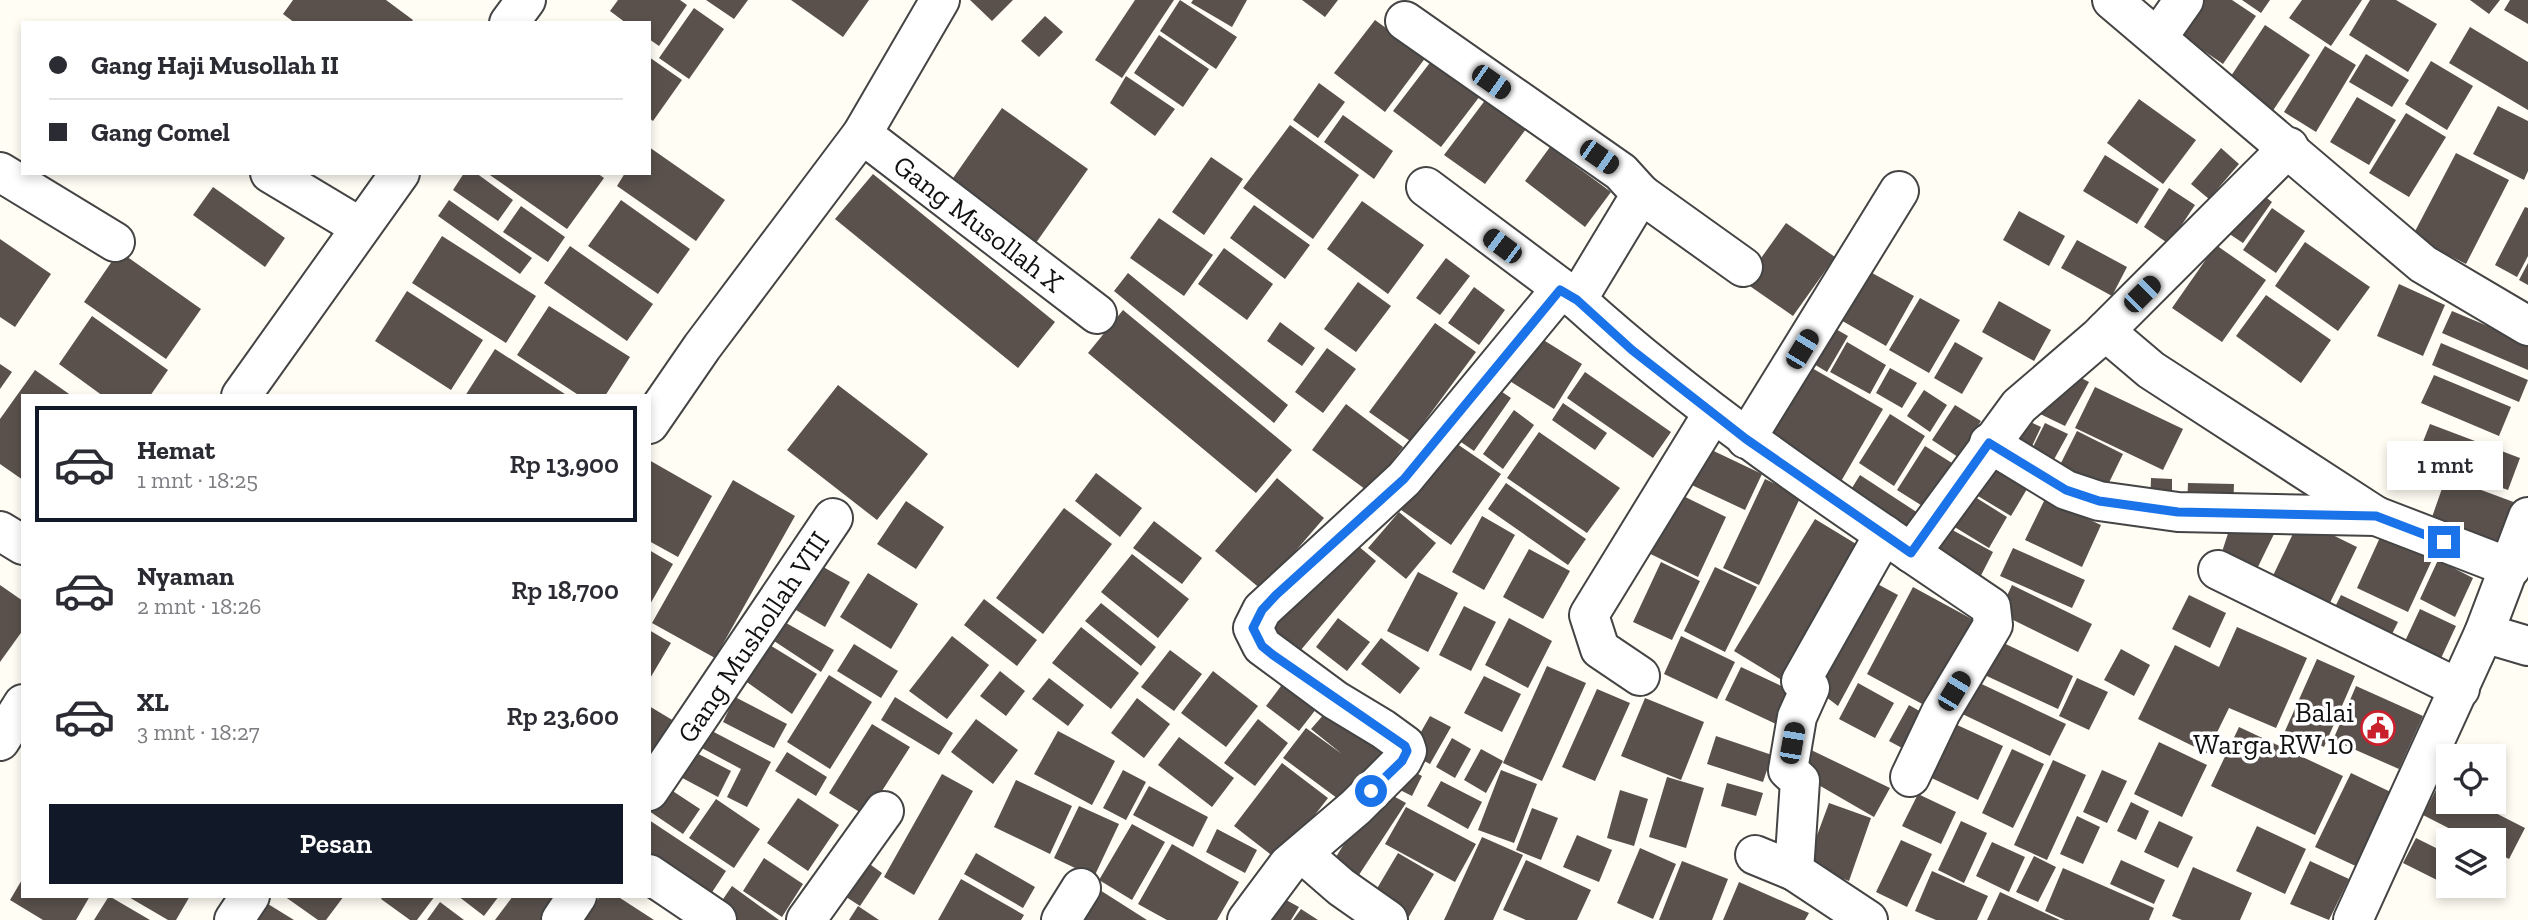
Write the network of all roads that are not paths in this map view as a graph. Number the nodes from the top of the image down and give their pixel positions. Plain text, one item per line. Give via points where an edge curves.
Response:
1 (526, 0) edge
2 (940, 0) edge
3 (2185, 0) edge
4 (2114, 3) edge
5 (510, 21) edge
6 (1405, 21) dead end
7 (2158, 37) junction
8 (862, 134) junction
9 (2289, 147) junction
10 (0, 172) edge
11 (274, 175) edge
12 (399, 175) edge
13 (1426, 187) dead end
14 (1899, 191) dead end
15 (1642, 194) junction
16 (360, 227) junction
17 (115, 242) dead end
18 (1743, 267) dead end
19 (1569, 295) junction
20 (1097, 314) dead end
21 (2528, 326) edge
22 (2105, 331) junction
23 (246, 394) edge
24 (1713, 414) junction
25 (651, 421) edge
26 (1746, 439) junction
27 (1989, 443) junction
28 (2376, 516) junction
29 (2528, 517) edge
30 (833, 518) dead end
31 (0, 531) edge
32 (1897, 543) junction
33 (21, 544) edge
34 (2511, 568) junction
35 (2218, 570) dead end
36 (2484, 633) junction
37 (2528, 646) edge
38 (1640, 676) dead end
39 (2459, 689) junction
40 (21, 707) edge
41 (0, 740) edge
42 (1910, 777) dead end
43 (651, 788) edge
44 (884, 811) dead end
45 (1303, 854) junction
46 (1755, 855) dead end
47 (1794, 871) junction
48 (651, 875) edge
49 (249, 898) edge
50 (576, 898) edge
51 (234, 920) edge
52 (561, 920) edge
53 (717, 920) edge
54 (806, 920) edge
55 (1247, 920) edge
56 (1388, 920) edge
57 (1868, 920) edge
58 (2354, 920) edge

1 - 5 street
2 - 8 street
3 - 7 street
4 - 7 street
6 - 15 street via 1621,172
7 - 9 street
8 - 20 street, Gang Musollah X
8 - 25 street
9 - 21 street via 2423,264
9 - 22 street
10 - 17 street
11 - 16 street
12 - 16 street
13 - 19 street
14 - 26 street
15 - 18 street
15 - 19 street
16 - 23 street
19 - 24 street
19 - 45 street via 1404,479 1276,595 1253,628 1262,646 1383,729 1407,751 1356,807
22 - 27 street via 2019,406
22 - 28 street via 2151,370
24 - 26 street
24 - 38 street via 1589,615 1600,649
26 - 32 street
27 - 28 street via 2066,490 2099,501 2178,512
27 - 32 street
28 - 34 street
29 - 34 street
30 - 43 street, Gang Mushollah VIII
31 - 33 street
32 - 42 street via 1990,607 1993,625 1941,712
32 - 47 street via 1801,681 1810,688 1797,717 1787,770 1800,781
34 - 36 street
35 - 39 street
36 - 37 street
36 - 39 street
39 - 58 street
40 - 41 street
44 - 54 street
45 - 55 street via 1288,865
45 - 56 street
46 - 47 street
47 - 57 street
48 - 53 street
49 - 51 street
50 - 52 street

